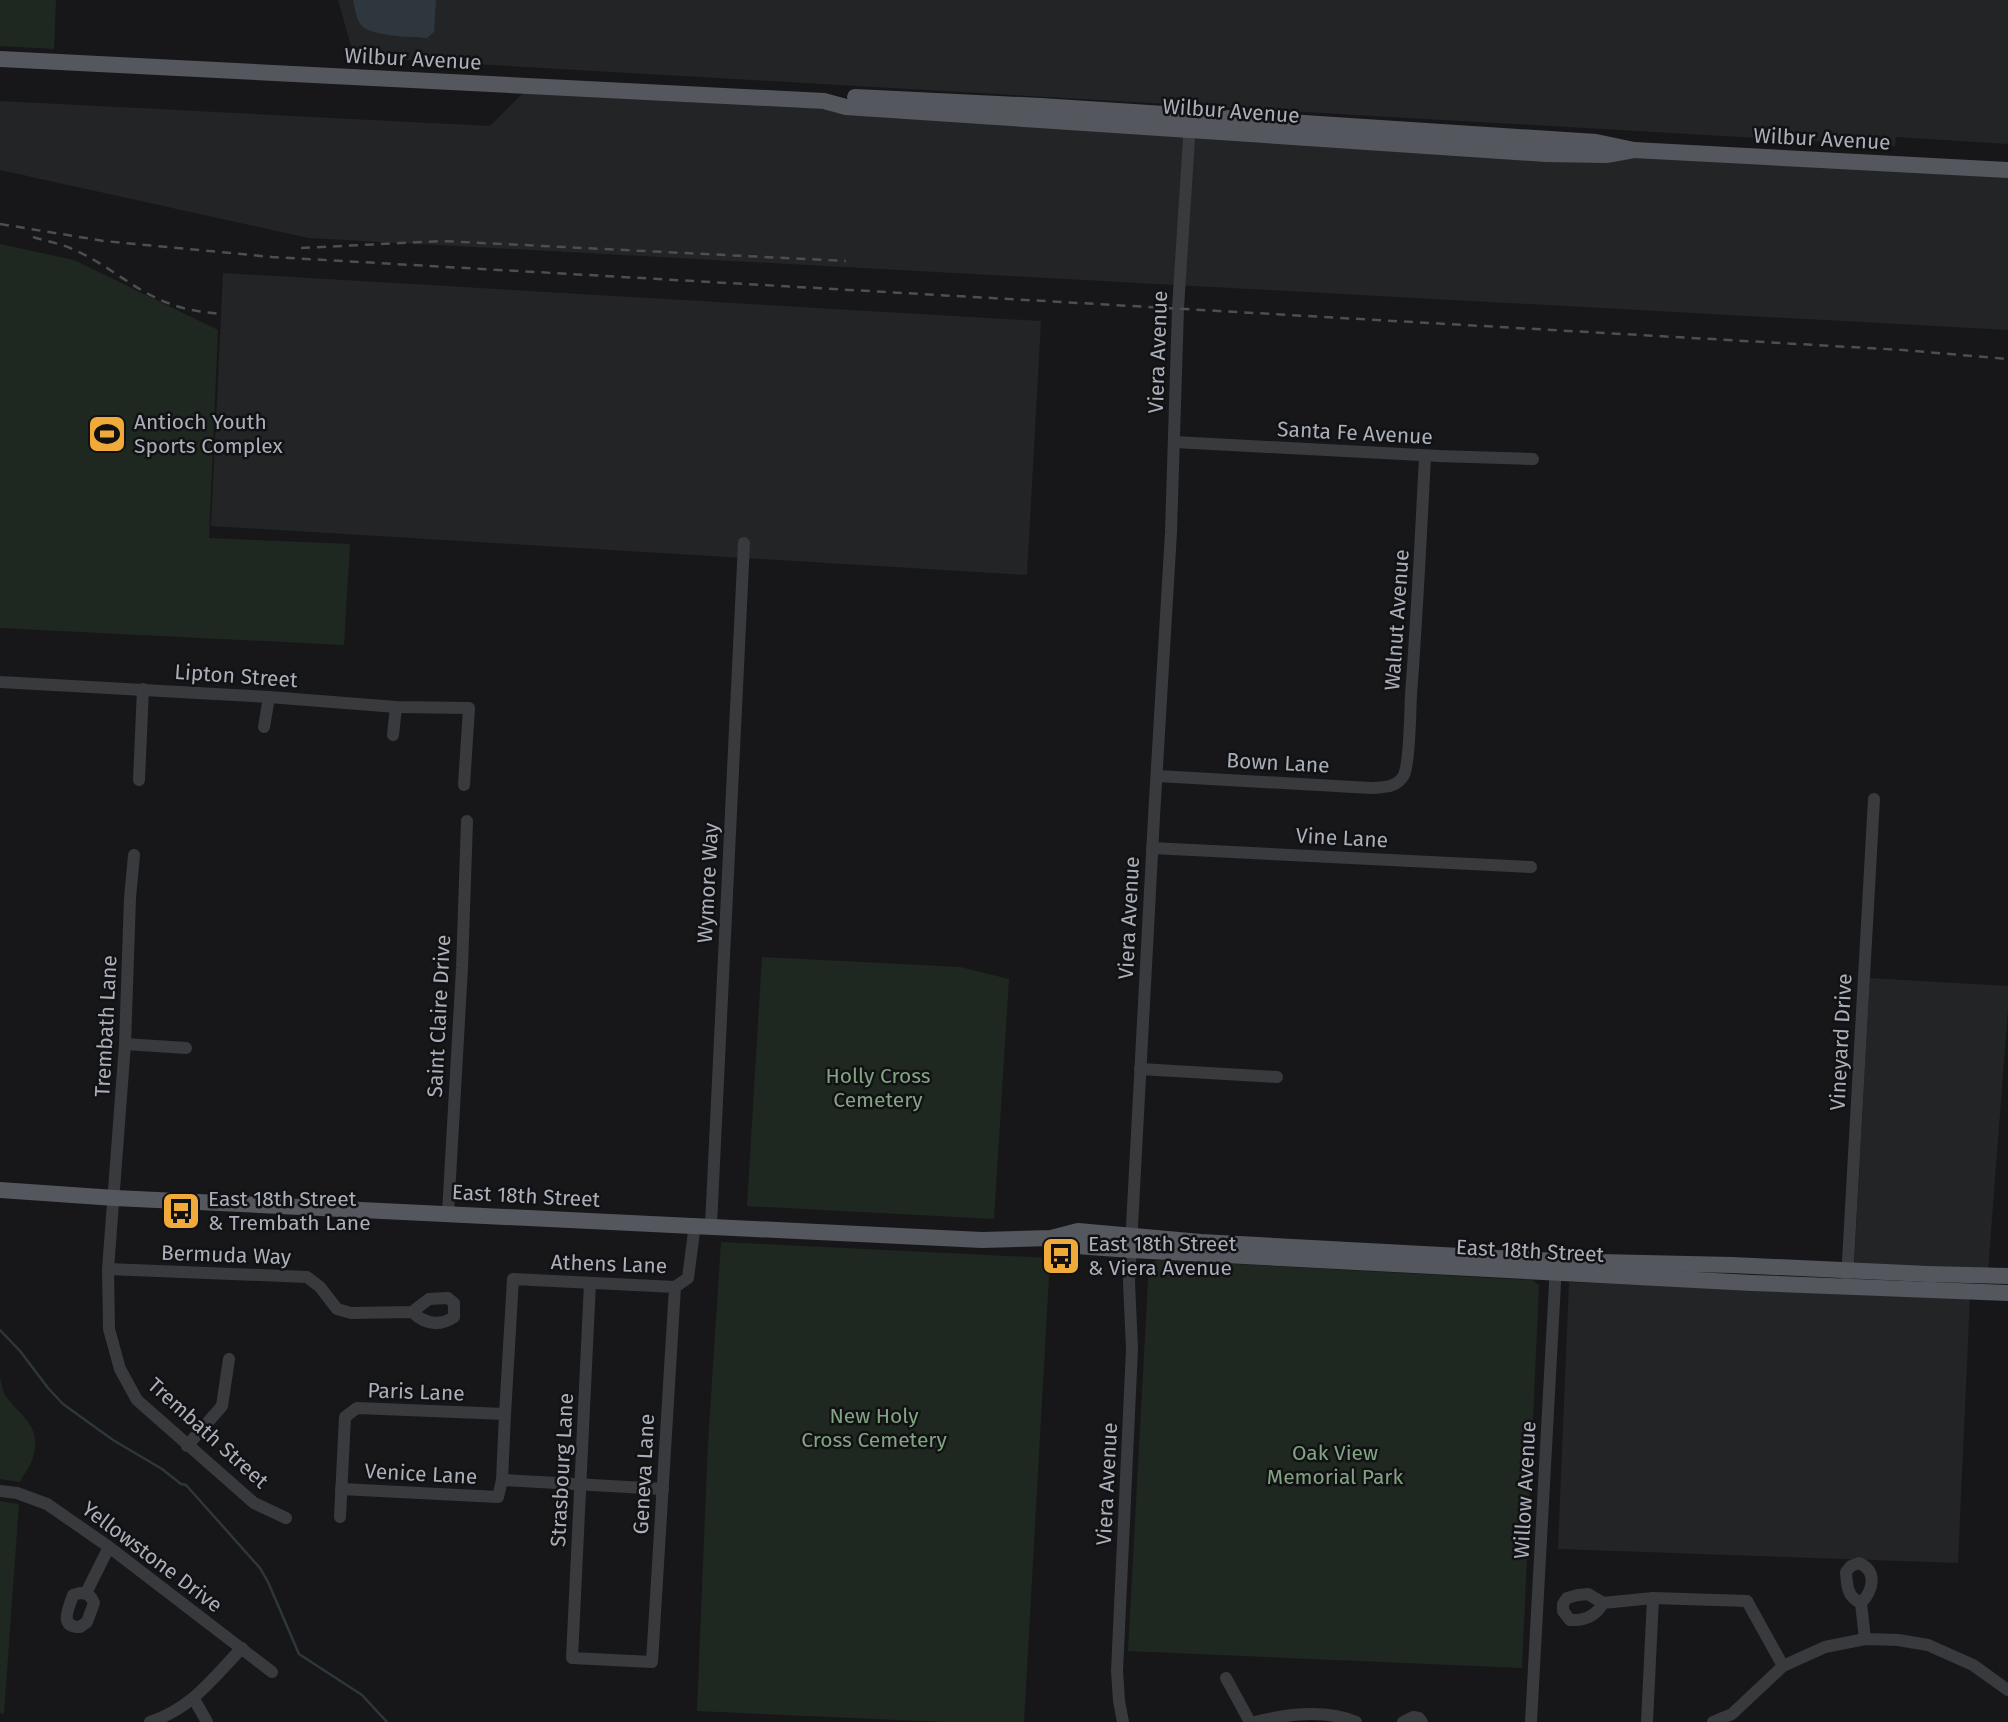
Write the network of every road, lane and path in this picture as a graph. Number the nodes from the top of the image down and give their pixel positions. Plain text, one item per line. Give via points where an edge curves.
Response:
1 (0, 59) edge
2 (1190, 123) junction
3 (2008, 170) edge
4 (1175, 442) junction
5 (1425, 456) junction
6 (1533, 459) dead end
7 (744, 543) dead end
8 (0, 682) edge
9 (143, 689) junction
10 (270, 696) junction
11 (396, 708) junction
12 (264, 727) dead end
13 (393, 735) dead end
14 (1157, 776) junction
15 (139, 780) dead end
16 (1396, 784) joint
17 (464, 785) dead end
18 (1874, 799) dead end
19 (467, 821) dead end
20 (1152, 848) junction
21 (134, 855) dead end
22 (1531, 867) dead end
23 (125, 1044) junction
24 (186, 1048) dead end
25 (1140, 1069) junction
26 (1277, 1077) dead end
27 (0, 1190) edge
28 (115, 1198) junction
29 (448, 1213) junction
30 (703, 1225) junction
31 (1132, 1243) junction
32 (1556, 1267) junction
33 (108, 1269) junction
34 (2008, 1276) edge
35 (1847, 1278) junction
36 (590, 1283) junction
37 (675, 1287) junction
38 (2008, 1293) edge
39 (412, 1312) dead end
40 (229, 1359) dead end
41 (505, 1414) junction
42 (187, 1446) junction
43 (502, 1480) junction
44 (580, 1483) junction
45 (341, 1489) junction
46 (663, 1489) junction
47 (0, 1490) edge
48 (340, 1517) dead end
49 (286, 1518) dead end
50 (109, 1547) junction
51 (86, 1593) dead end
52 (1653, 1598) junction
53 (1603, 1603) dead end
54 (1861, 1603) dead end
55 (1865, 1639) junction
56 (242, 1648) junction
57 (652, 1662) joint
58 (1783, 1666) junction
59 (272, 1672) dead end
60 (1226, 1678) dead end
61 (2007, 1686) edge
62 (194, 1699) junction
63 (179, 1717) edge
64 (150, 1722) edge
65 (207, 1722) edge
66 (1123, 1722) edge
67 (1252, 1722) edge
68 (1356, 1722) edge
69 (1403, 1722) edge
70 (1422, 1722) edge
71 (1531, 1722) edge
72 (1647, 1722) edge
73 (1713, 1722) edge

1 - 2 main road, Wilbur Avenue via 824,101 847,96
2 - 3 main road, Wilbur Avenue via 1443,140 1546,154 1606,155 1634,150
2 - 4 street, Viera Avenue via 1178,296
4 - 5 street, Santa Fe Avenue
4 - 14 street, Viera Avenue
5 - 6 street, Santa Fe Avenue
5 - 16 street, Walnut Avenue via 1406,766
7 - 30 street, Wymore Way
8 - 9 street, Lipton Street
9 - 10 street, Lipton Street
9 - 15 street
10 - 11 street, Lipton Street
10 - 12 street
11 - 13 street
11 - 17 street, Lipton Street via 469,708
14 - 16 street, Bown Lane via 1371,788
14 - 20 street, Viera Avenue
18 - 35 street, Vineyard Drive
19 - 29 street, Saint Claire Drive
20 - 22 street, Vine Lane
20 - 25 street, Viera Avenue
21 - 23 street, Trembath Lane
23 - 24 street
23 - 28 street, Trembath Lane
25 - 26 street
25 - 31 street, Viera Avenue
27 - 28 main road, East 18th Street
28 - 29 main road, East 18th Street
28 - 33 street, Trembath Street
29 - 30 main road, East 18th Street
30 - 31 main road, East 18th Street via 982,1240 1051,1238 1078,1231
30 - 37 street, Athens Lane via 688,1278
31 - 32 main road, East 18th Street via 1201,1242
31 - 66 street, Viera Avenue via 1132,1349 1117,1671
32 - 35 main road, East 18th Street via 1732,1265
32 - 71 street, Willow Avenue
33 - 39 street, Bermuda Way via 307,1278 337,1309
33 - 42 street, Trembath Street via 109,1329 120,1368 137,1400
34 - 35 main road, East 18th Street
35 - 38 main road, East 18th Street
36 - 37 street, Athens Lane
36 - 41 street, Athens Lane via 513,1279
36 - 44 street, Strasbourg Lane
37 - 46 street, Geneva Lane
40 - 42 street via 222,1406
41 - 43 street
41 - 45 street, Paris Lane via 357,1408 345,1417
42 - 49 street, Trembath Street via 254,1503
43 - 44 street, Venice Lane
43 - 45 street, Venice Lane via 498,1497
44 - 46 street, Venice Lane
44 - 57 street, Strasbourg Lane via 572,1658
45 - 48 street, Paris Lane
46 - 57 street, Geneva Lane
47 - 50 street, Yellowstone Drive via 47,1504
50 - 51 street
50 - 56 street, Yellowstone Drive
52 - 53 street
52 - 58 street via 1747,1601
52 - 72 street
54 - 55 street
55 - 58 street via 1825,1647
55 - 61 street via 1928,1645
56 - 59 street, Yellowstone Drive
56 - 62 street
58 - 73 street via 1731,1714
60 - 67 street
62 - 63 street
62 - 65 street
63 - 64 street
67 - 68 street via 1314,1714
69 - 70 street via 1413,1717

